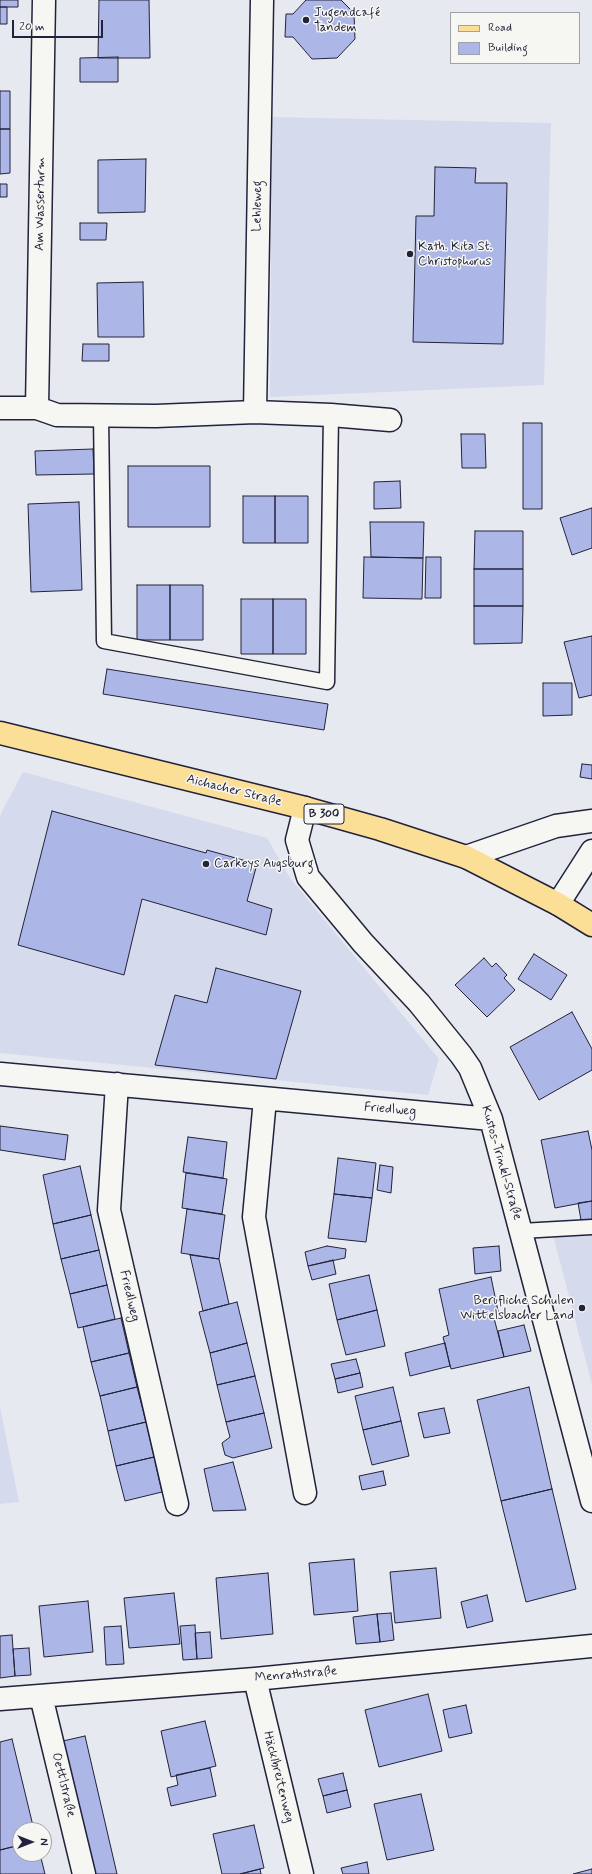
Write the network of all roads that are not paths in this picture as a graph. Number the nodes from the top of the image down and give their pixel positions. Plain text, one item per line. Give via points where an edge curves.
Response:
1 (44, 0) edge
2 (262, 0) edge
3 (0, 408) edge
4 (37, 408) junction
5 (255, 412) junction
6 (101, 415) junction
7 (331, 415) junction
8 (390, 420) dead end
9 (0, 733) edge
10 (305, 808) junction
11 (592, 821) edge
12 (592, 851) edge
13 (466, 857) junction
14 (558, 904) junction
15 (592, 925) edge
16 (1, 1074) dead end
17 (118, 1084) junction
18 (265, 1098) junction
19 (491, 1119) junction
20 (592, 1227) edge
21 (520, 1231) junction
22 (305, 1493) dead end
23 (592, 1502) edge
24 (177, 1504) dead end
25 (592, 1646) edge
26 (255, 1679) junction
27 (41, 1696) junction
28 (0, 1699) edge
29 (84, 1874) edge
30 (302, 1874) edge

1 - 4 street, Am Wasserturm
2 - 5 street, Lehleweg
3 - 4 street
4 - 6 street via 57,415
5 - 6 street via 156,416
5 - 7 street
6 - 7 lane via 104,641 327,682
7 - 8 street
9 - 10 main road, Aichacher Straße / B 300
10 - 13 main road, Aichacher Straße / B 300
10 - 19 street, Kustos-Trinkl-Straße via 297,840 308,877 362,943 419,1003 461,1055 470,1068
11 - 13 street via 556,826
12 - 14 street
13 - 14 main road, Aichacher Straße / B 300
14 - 15 main road, Aichacher Straße / B 300
16 - 17 street, Friedlweg
17 - 18 street, Friedlweg
17 - 24 street, Friedlweg via 109,1210
18 - 19 street, Friedlweg
18 - 22 street via 254,1217
19 - 21 street, Kustos-Trinkl-Straße
20 - 21 lane
21 - 23 street, Kustos-Trinkl-Straße
25 - 26 street, Menrathstraße
26 - 27 street, Menrathstraße
26 - 30 street, Häcklbreitenweg
27 - 28 street, Menrathstraße
27 - 29 street, Oettlstraße

